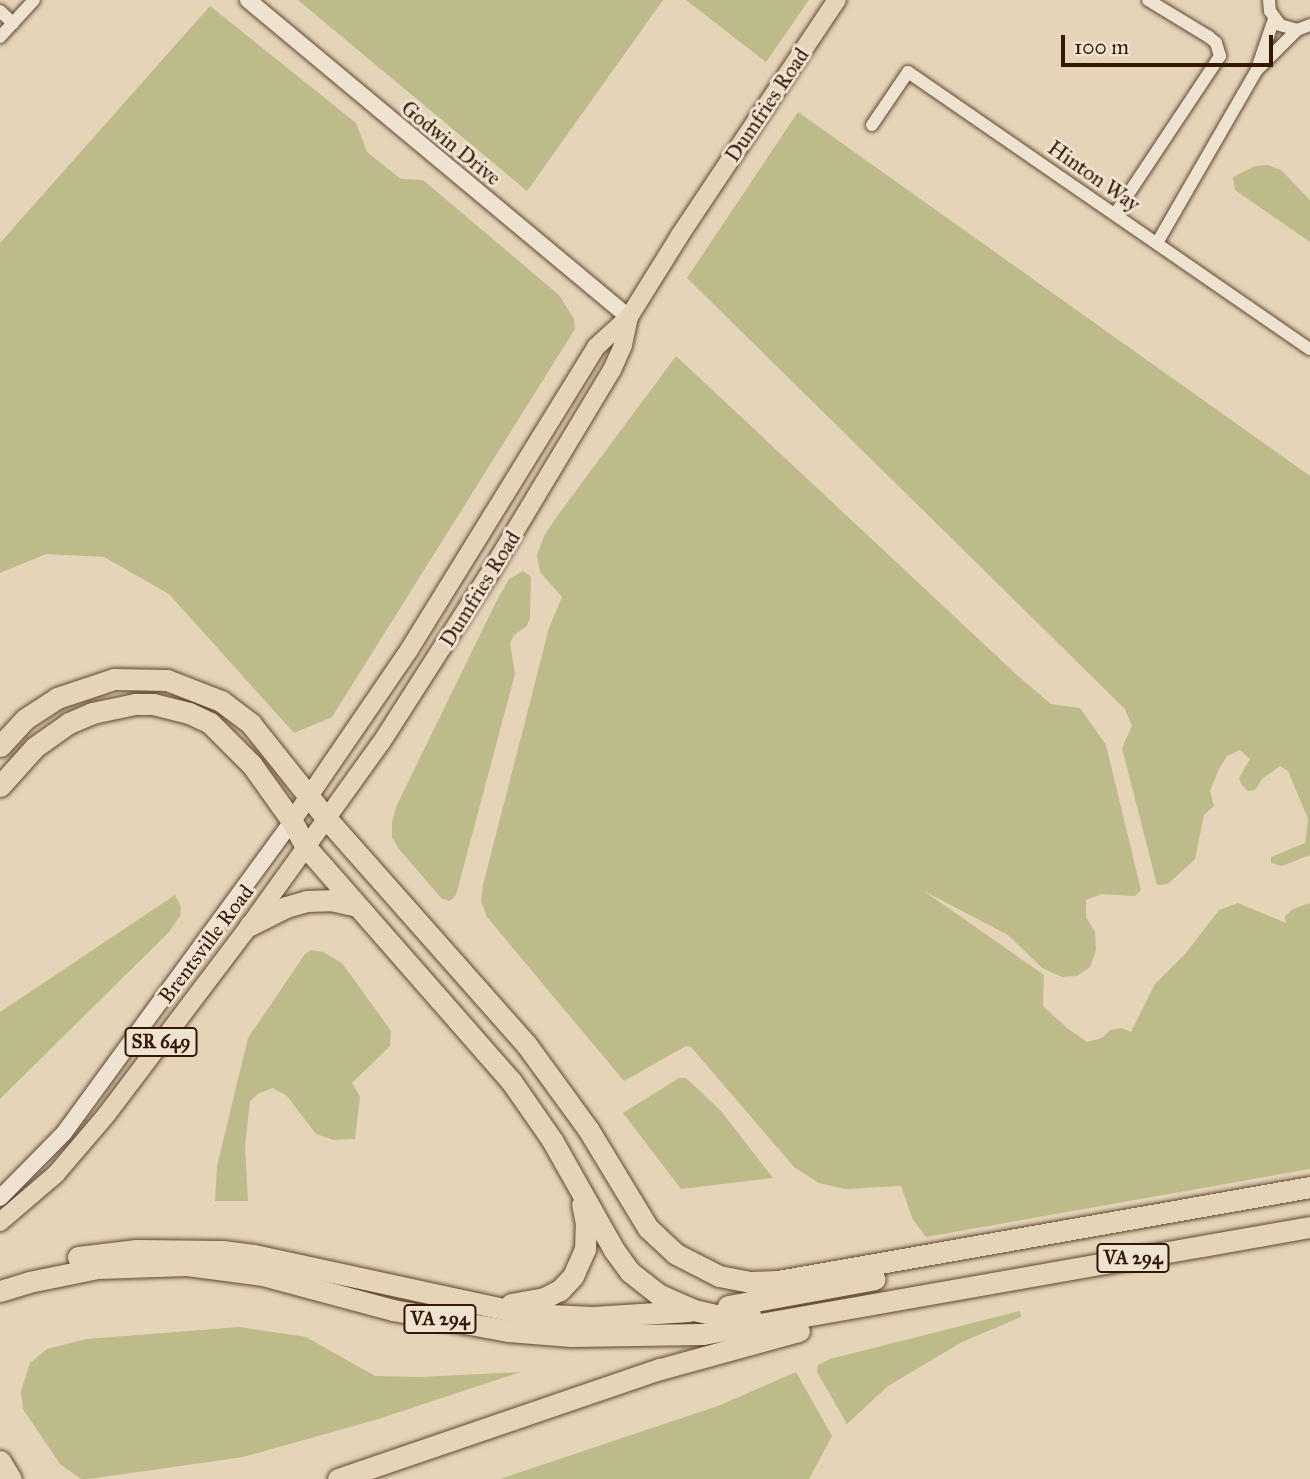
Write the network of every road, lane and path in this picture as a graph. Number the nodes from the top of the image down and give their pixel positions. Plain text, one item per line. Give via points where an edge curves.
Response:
1 (34, 0) edge
2 (248, 0) edge
3 (836, 0) edge
4 (1148, 0) edge
5 (1268, 1) edge
6 (0, 11) edge
7 (1274, 19) junction
8 (13, 23) junction
9 (1310, 25) edge
10 (1297, 30) junction
11 (0, 37) edge
12 (1257, 70) junction
13 (872, 125) dead end
14 (1115, 214) junction
15 (1157, 243) junction
16 (629, 317) junction
17 (1310, 349) edge
18 (0, 746) edge
19 (0, 786) edge
20 (310, 796) junction
21 (326, 818) junction
22 (292, 821) junction
23 (306, 847) junction
24 (356, 906) junction
25 (250, 925) junction
26 (572, 1175) junction
27 (1310, 1187) edge
28 (0, 1198) edge
29 (0, 1222) edge
30 (1310, 1227) edge
31 (1045, 1235) junction
32 (0, 1279) edge
33 (956, 1288) junction
34 (0, 1291) edge
35 (885, 1300) junction
36 (481, 1305) junction
37 (694, 1310) junction
38 (0, 1461) edge
39 (11, 1479) edge
40 (338, 1479) edge

1 - 8 street
2 - 16 street, Godwin Drive
3 - 16 main road, Dumfries Road
4 - 14 street via 1209,37 1220,56
5 - 7 street
6 - 8 street
7 - 10 street
7 - 12 street
8 - 11 street
9 - 10 street
10 - 12 street
12 - 15 street
13 - 14 street, Hinton Way via 908,72
14 - 15 street, Hinton Way
15 - 17 street, Hinton Way
16 - 20 main road, Dumfries Road via 596,347 409,650
16 - 21 main road, Dumfries Road via 612,370 578,429 436,660
18 - 20 highway via 25,719 57,698 114,680 167,680 221,701 251,724
19 - 22 highway via 35,747 69,723 116,707 153,704 210,723 252,765
20 - 21 highway, VA 294
20 - 22 main road, Dumfries Road
21 - 23 main road, Dumfries Road
21 - 31 highway, VA 294 via 526,1044 588,1129 648,1228 693,1264 736,1280 778,1281
22 - 23 highway, VA 294
22 - 28 street, Brentsville Road / SR 649 via 64,1133
23 - 24 highway, VA 294
23 - 25 main road, Brentsville Road / SR 649
24 - 25 highway via 307,901
24 - 26 highway, VA 294 via 511,1081
25 - 29 main road, Brentsville Road / SR 649 via 74,1154
26 - 36 highway via 586,1234 573,1276 554,1294 533,1302
26 - 37 highway, VA 294 via 630,1272 658,1294
27 - 31 highway, VA 294
30 - 33 highway, VA 294
31 - 37 highway via 1006,1256
32 - 36 highway via 112,1251 210,1250 254,1255
33 - 35 highway, VA 294
33 - 40 highway via 660,1369
34 - 35 highway, VA 294 via 98,1268 187,1265 263,1275 451,1321 571,1336 703,1334
35 - 37 highway, VA 294 via 737,1315
36 - 37 highway via 572,1317
38 - 39 highway

